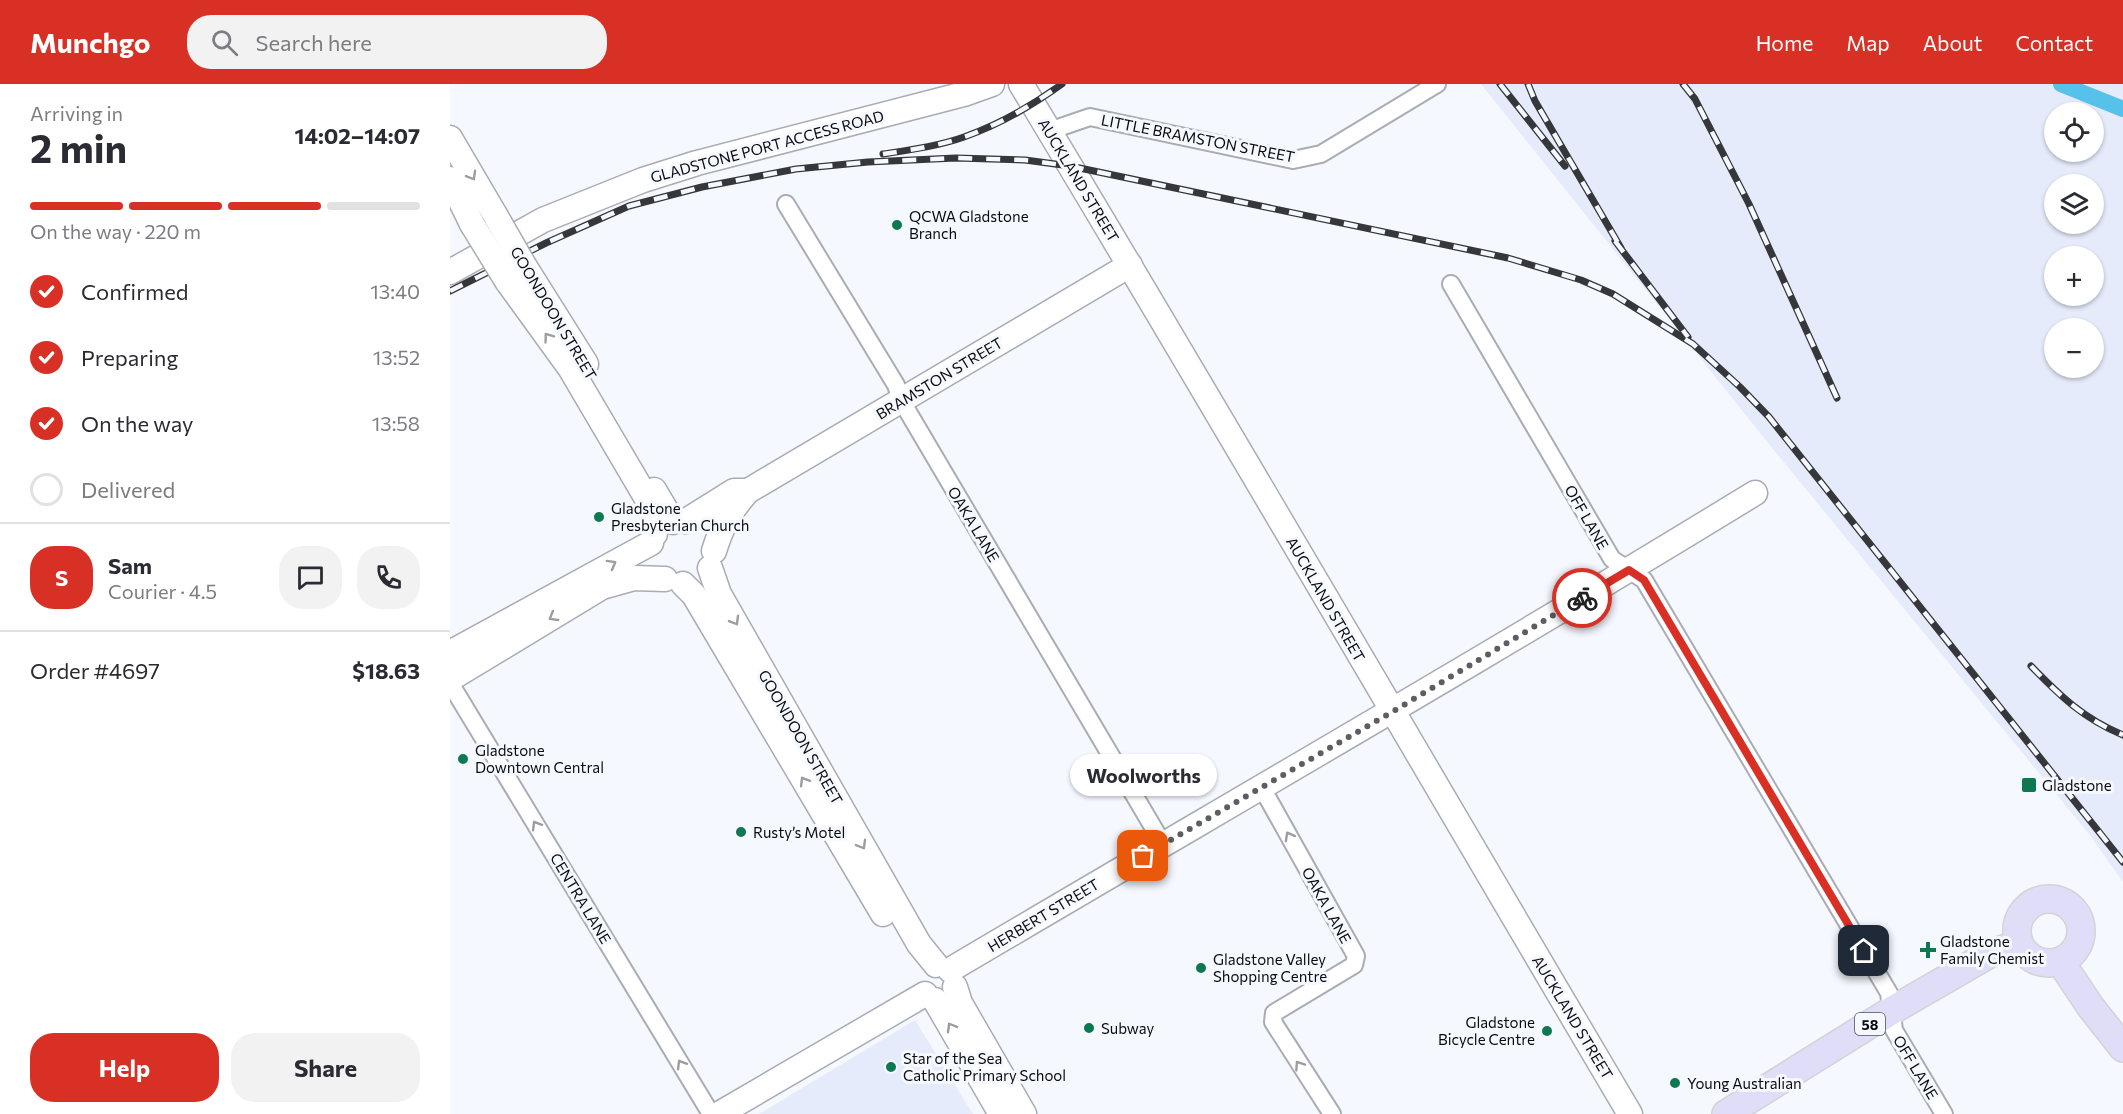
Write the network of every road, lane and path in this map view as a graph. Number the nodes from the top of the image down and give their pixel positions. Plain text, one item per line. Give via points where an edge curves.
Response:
1 (992, 84) edge
2 (1021, 84) edge
3 (1437, 84) edge
4 (1049, 131) junction
5 (450, 138) edge
6 (450, 179) edge
7 (786, 204) dead end
8 (483, 218) junction
9 (1130, 265) junction
10 (450, 272) edge
11 (1451, 284) dead end
12 (901, 400) junction
13 (748, 491) junction
14 (1755, 493) dead end
15 (666, 530) junction
16 (712, 559) junction
17 (1629, 570) junction
18 (674, 582) junction
19 (450, 653) edge
20 (450, 681) edge
21 (1392, 712) junction
22 (1261, 786) junction
23 (1163, 844) junction
24 (2019, 944) junction
25 (2060, 961) junction
26 (937, 982) junction
27 (1891, 1011) junction
28 (2123, 1048) edge
29 (711, 1114) edge
30 (719, 1114) edge
31 (1001, 1114) edge
32 (1024, 1114) edge
33 (1332, 1114) edge
34 (1630, 1114) edge
35 (1726, 1114) edge
36 (1944, 1114) edge

1 - 10 street, GLADSTONE PORT ACCESS ROAD via 643,180 543,220
2 - 4 street, AUCKLAND STREET
3 - 4 street, LITTLE BRAMSTON STREET via 1320,154 1293,160 1090,117
4 - 9 street, AUCKLAND STREET
5 -> 8 street, GOONDOON STREET
6 - 8 street, GOONDOON STREET
7 - 12 street, OAKA LANE via 896,385
8 - 15 street, GOONDOON STREET, bridge
9 - 12 street, BRAMSTON STREET
9 - 21 street, AUCKLAND STREET
11 - 17 street, OFF LANE via 1612,559
12 - 13 street, BRAMSTON STREET
12 - 23 street, OAKA LANE
13 - 15 street, BRAMSTON STREET via 734,491
13 - 16 street, BRAMSTON STREET via 721,528
14 - 17 street, HERBERT STREET
15 - 16 street via 702,528 712,542
15 - 18 street via 650,559 653,567
19 -> 15 street, BRAMSTON STREET
16 - 18 street via 703,576 693,582
16 -> 26 street, GOONDOON STREET via 719,594
17 - 21 street, HERBERT STREET
17 - 27 street, OFF LANE via 1644,580 1790,825 1889,993
18 -> 20 street via 634,578 602,587
26 -> 18 street, GOONDOON STREET via 898,939 694,595
29 -> 20 street, CENTRA LANE
21 - 22 street, HERBERT STREET
21 - 34 street, AUCKLAND STREET
22 - 23 street, HERBERT STREET
33 -> 22 street, OAKA LANE via 1273,1022 1274,1013 1353,965 1356,956
23 - 26 street, HERBERT STREET
24 - 25 main road via 2032,958 2050,963
24 - 25 main road via 2018,924 2027,908 2045,900 2067,905 2080,924 2080,935 2077,946
24 - 27 main road, 58 via 1991,952
25 - 28 main road
26 - 30 street, HERBERT STREET
31 -> 26 street, GOONDOON STREET
26 - 32 street, GOONDOON STREET via 960,1003
27 - 35 main road, 58
27 - 36 street, OFF LANE via 1894,1030

